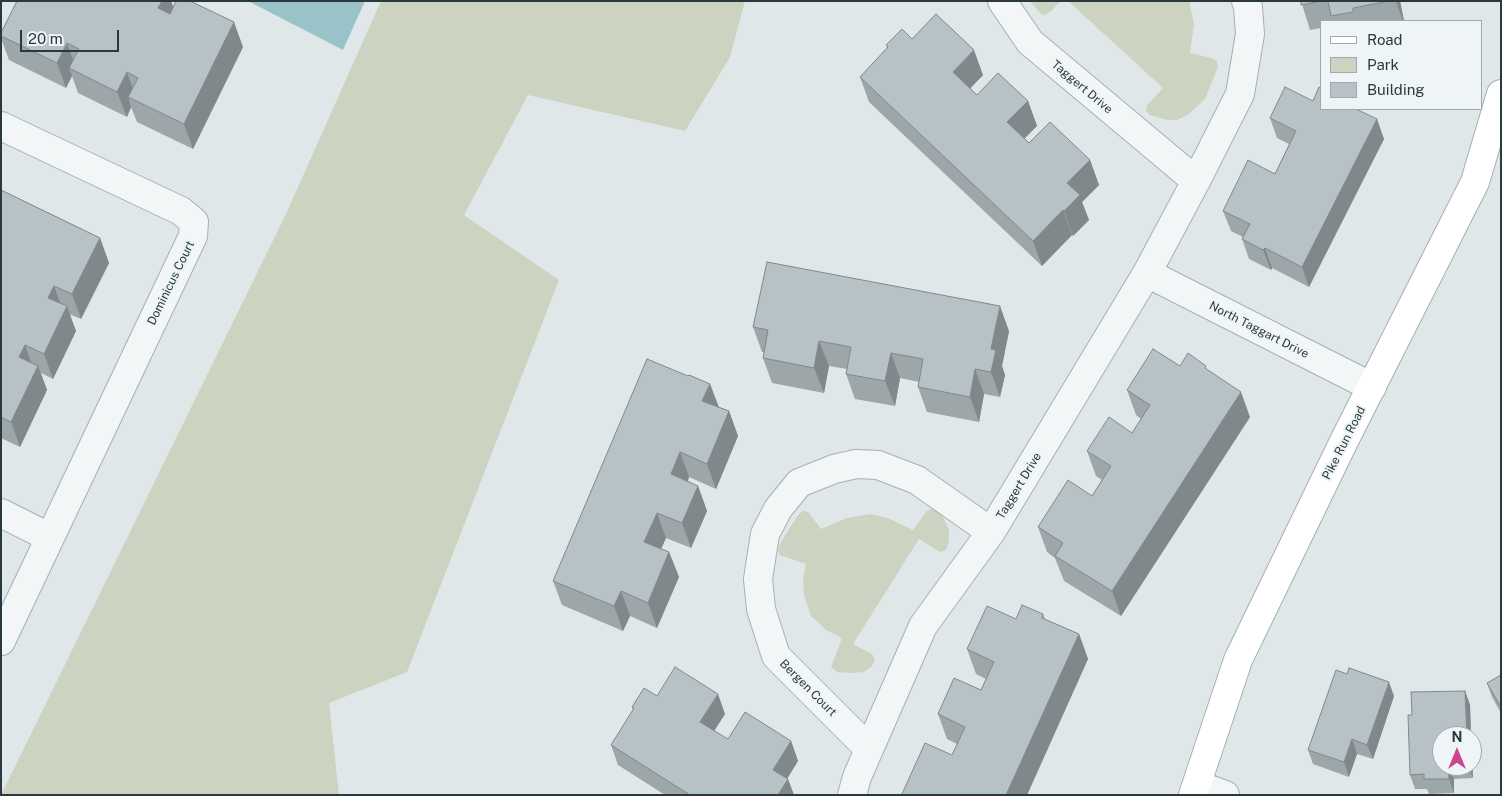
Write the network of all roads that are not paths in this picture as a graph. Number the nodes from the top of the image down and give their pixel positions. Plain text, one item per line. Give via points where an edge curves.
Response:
1 (1002, 1) edge
2 (1246, 1) edge
3 (1501, 94) edge
4 (1, 126) edge
5 (1196, 182) junction
6 (1146, 273) junction
7 (1372, 387) junction
8 (1, 513) edge
9 (991, 532) junction
10 (49, 537) junction
11 (1, 641) edge
12 (869, 749) junction
13 (1195, 790) edge
14 (852, 795) edge
15 (1225, 795) edge

1 - 5 street, Taggert Drive via 1030,42
2 - 5 street, Taggert Drive via 1250,34 1240,94
3 - 7 street, Pike Run Road via 1475,182
4 - 10 street, Dominicus Court via 181,211 194,222 193,236
5 - 6 street, Taggert Drive
6 - 7 street, North Taggart Drive
6 - 9 street, Taggert Drive
7 - 13 street, Pike Run Road via 1238,660
8 - 10 street
9 - 12 street, Taggert Drive via 923,626
9 - 12 street, Bergen Court via 917,480 878,465 856,464 834,469 799,483 778,509 765,534 758,579 761,609 776,656
10 - 11 street, Dominicus Court
12 - 14 street, Taggert Drive
13 - 15 street

